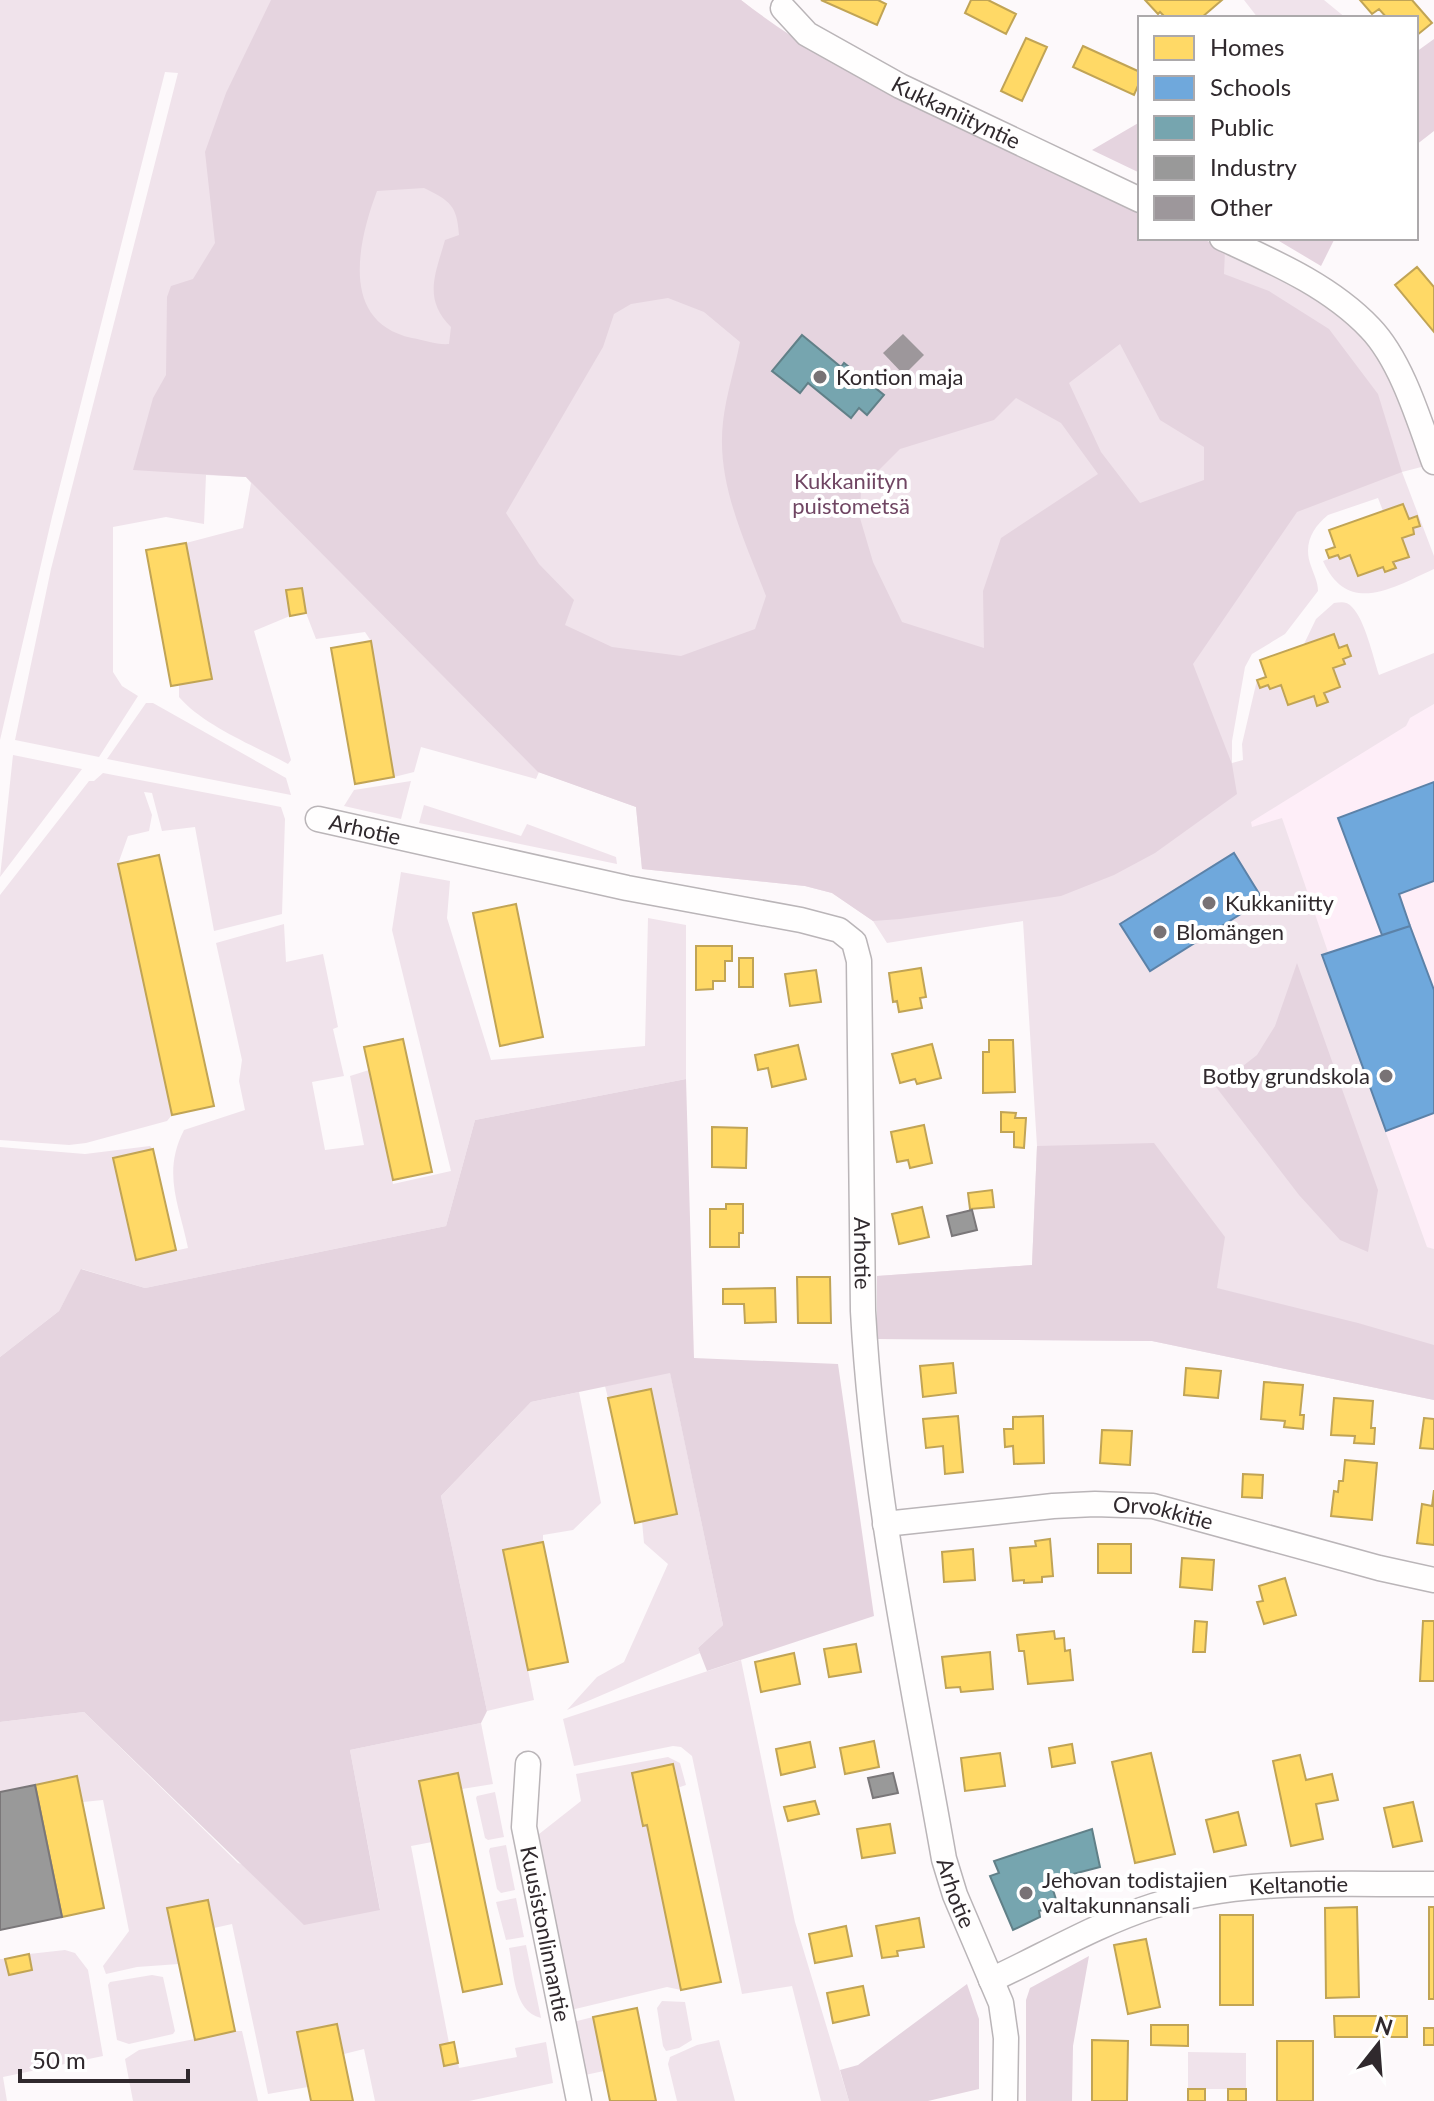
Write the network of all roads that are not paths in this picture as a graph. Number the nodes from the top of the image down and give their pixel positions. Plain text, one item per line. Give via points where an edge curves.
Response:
1 (783, 8) dead end
2 (1138, 199) edge
3 (1226, 240) edge
4 (1434, 462) edge
5 (318, 819) dead end
6 (885, 1524) junction
7 (1434, 1580) edge
8 (528, 1764) dead end
9 (1434, 1884) edge
10 (991, 1980) junction
11 (579, 2101) edge
12 (1005, 2101) edge

1 - 2 street, Kukkaniityntie via 807,34 878,75
3 - 4 street via 1312,281 1372,329 1407,393
5 - 6 street, Arhotie via 627,888 801,920 839,930 854,942 859,961 864,1337
6 - 7 street, Orvokkitie via 1053,1506 1153,1506
6 - 10 street, Arhotie via 944,1859
8 - 11 street, Kuusistonlinnantie via 524,1827
9 - 10 street, Keltanotie via 1215,1891 1107,1924
10 - 12 street, Arhotie via 1005,2018

